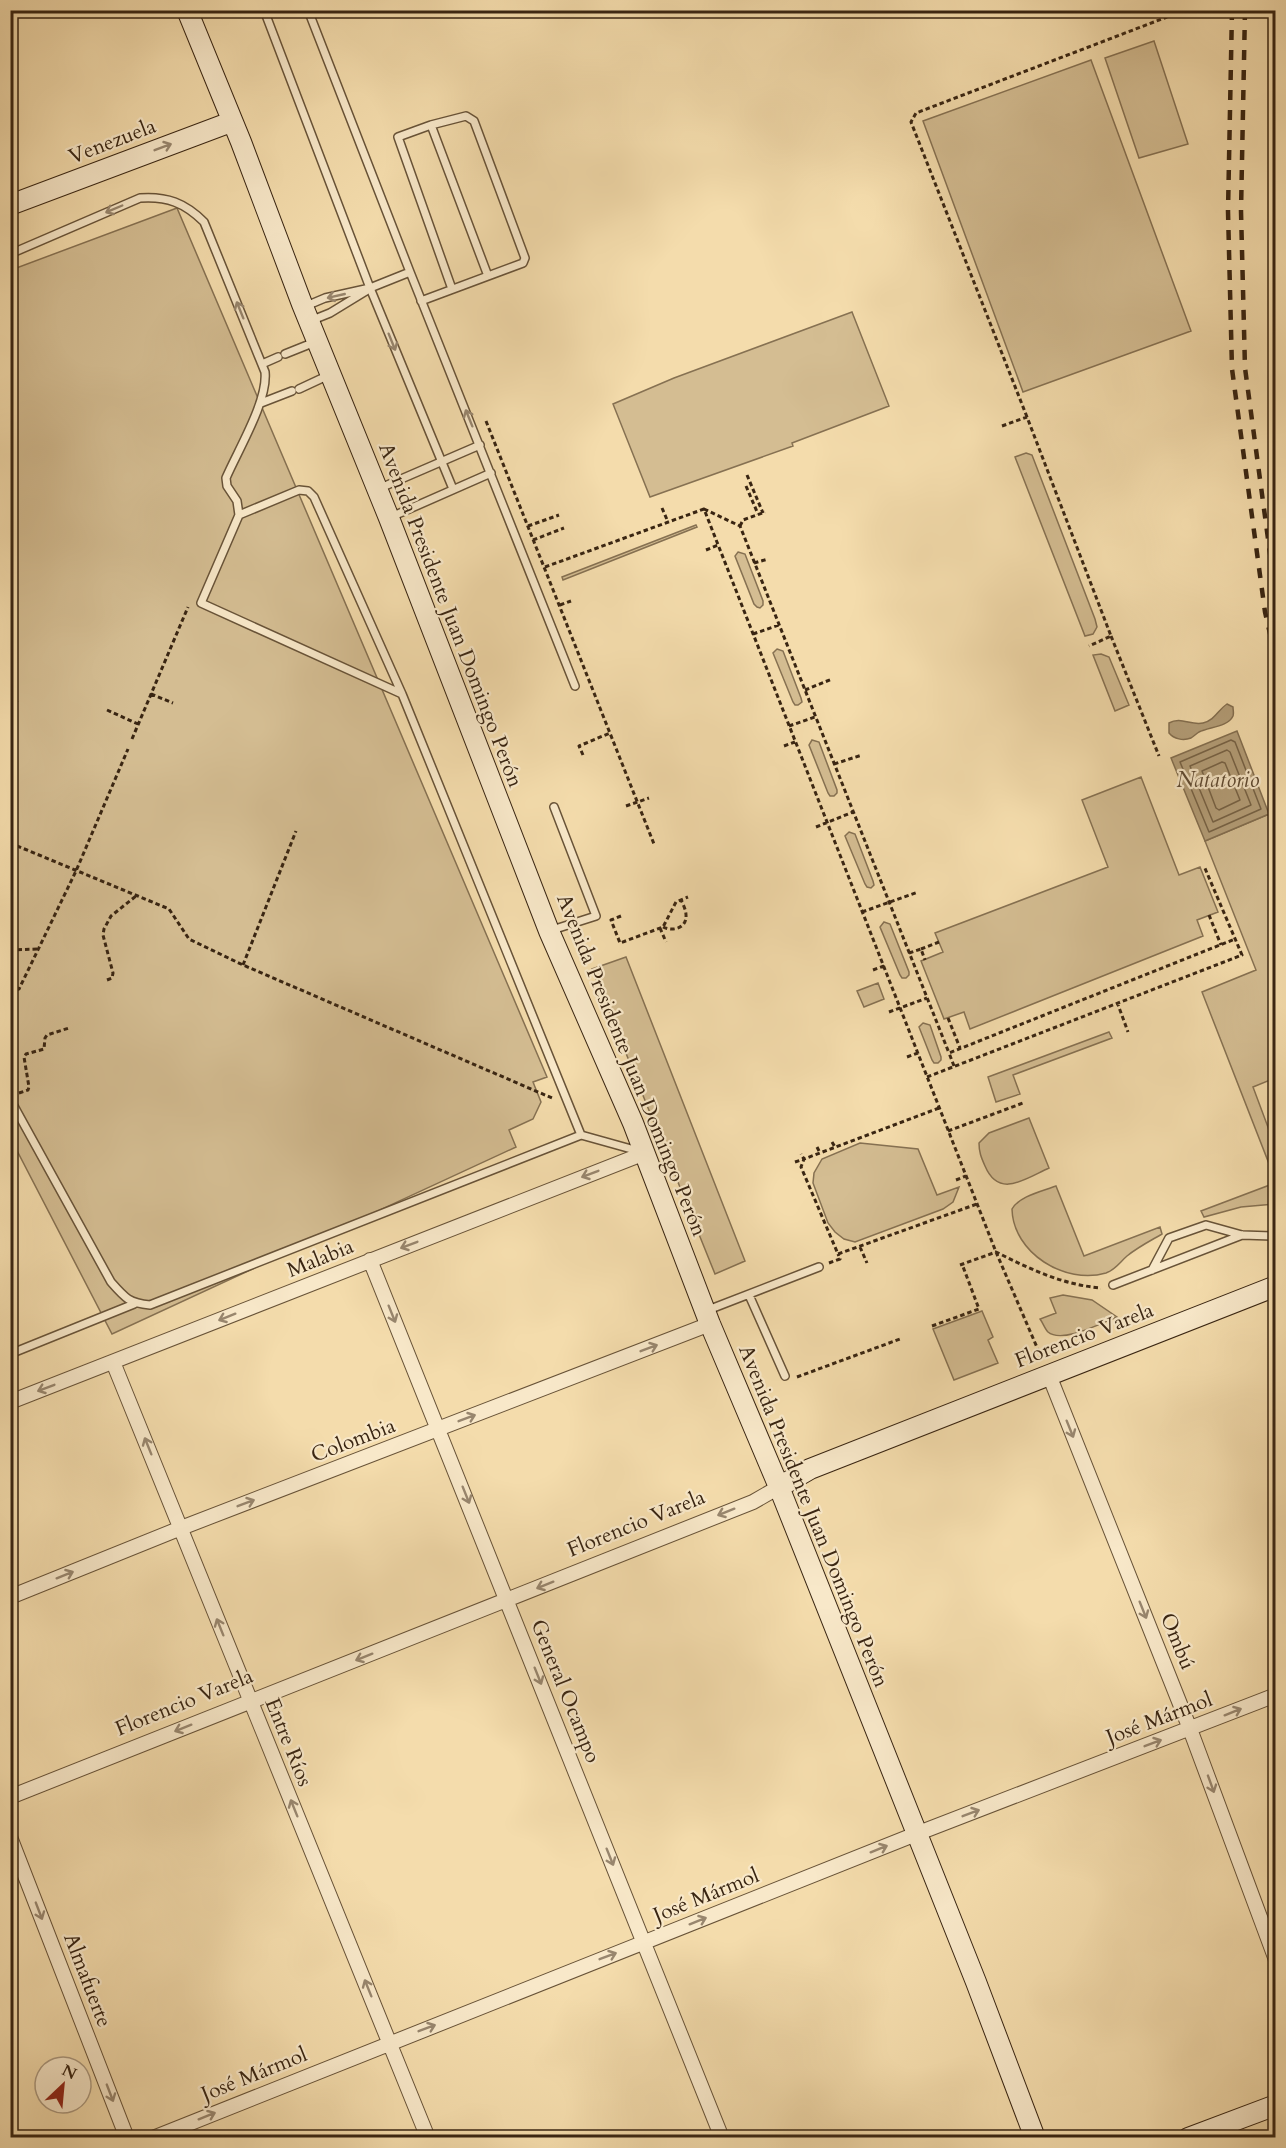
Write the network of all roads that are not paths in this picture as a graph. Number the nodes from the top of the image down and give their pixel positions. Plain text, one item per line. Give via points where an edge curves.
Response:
1 (187, 10) edge
2 (264, 10) edge
3 (308, 10) edge
4 (231, 122) junction
5 (431, 125) junction
6 (10, 205) edge
7 (10, 254) edge
8 (410, 272) junction
9 (488, 276) junction
10 (370, 288) junction
11 (452, 289) junction
12 (421, 301) junction
13 (307, 314) junction
14 (317, 341) junction
15 (262, 364) junction
16 (330, 375) junction
17 (261, 403) junction
18 (480, 445) junction
19 (441, 462) junction
20 (491, 472) junction
21 (377, 489) junction
22 (453, 489) junction
23 (239, 515) junction
24 (389, 518) junction
25 (575, 686) dead end
26 (402, 694) junction
27 (554, 807) dead end
28 (549, 931) junction
29 (10, 1098) edge
30 (581, 1135) junction
31 (645, 1153) junction
32 (1242, 1235) junction
33 (1275, 1236) edge
34 (370, 1260) junction
35 (819, 1267) dead end
36 (1152, 1270) junction
37 (1113, 1285) road end
38 (1275, 1286) edge
39 (749, 1295) junction
40 (134, 1304) junction
41 (708, 1317) junction
42 (10, 1354) edge
43 (113, 1362) junction
44 (1049, 1375) junction
45 (784, 1376) road end
46 (10, 1402) edge
47 (439, 1429) junction
48 (779, 1487) junction
49 (181, 1528) junction
50 (10, 1597) edge
51 (507, 1600) junction
52 (1275, 1695) edge
53 (250, 1702) junction
54 (1190, 1729) junction
55 (10, 1797) edge
56 (916, 1834) junction
57 (10, 1837) edge
58 (644, 1942) junction
59 (1275, 1960) edge
60 (390, 2042) junction
61 (1275, 2105) edge
62 (127, 2138) edge
63 (153, 2138) edge
64 (428, 2138) edge
65 (722, 2138) edge
66 (1035, 2138) edge
67 (1188, 2138) edge

1 - 4 main road, Avenida Presidente Juan Domingo Perón
2 - 10 lane
3 - 8 lane
6 -> 4 main road, Venezuela
4 - 13 main road, Avenida Presidente Juan Domingo Perón
5 - 9 lane
5 - 9 lane via 466,116 474,121 525,258 523,263
5 - 11 lane via 398,137
15 -> 7 lane via 204,222 192,209 175,201 140,198
8 - 10 lane
8 - 12 lane
9 - 11 lane
10 -> 13 lane via 325,298
10 - 13 lane via 330,313
10 -> 19 lane
11 - 12 lane
18 -> 12 lane
13 - 14 main road, Avenida Presidente Juan Domingo Perón
14 - 15 lane
14 - 16 main road, Avenida Presidente Juan Domingo Perón
15 - 17 lane via 266,380
16 - 17 lane
16 - 21 main road, Avenida Presidente Juan Domingo Perón
17 - 23 lane via 226,478
18 - 19 lane
18 - 20 lane
19 - 21 lane
19 - 22 lane
20 - 22 lane
20 - 25 lane
21 - 24 main road, Avenida Presidente Juan Domingo Perón
22 - 24 lane
23 - 26 lane via 299,490 309,491
23 - 26 lane via 201,603
24 - 28 main road, Avenida Presidente Juan Domingo Perón
26 - 30 lane
27 - 28 lane via 596,916
28 - 31 main road, Avenida Presidente Juan Domingo Perón
29 - 40 lane via 111,1282
30 - 31 lane
30 - 40 lane via 150,1305
31 -> 34 street, Malabia
31 - 41 main road, Avenida Presidente Juan Domingo Perón
32 - 33 lane
32 - 36 lane
32 - 36 lane via 1206,1225 1168,1238
34 -> 43 street, Malabia
34 -> 47 street, General Ocampo
35 - 39 lane
36 - 37 lane
38 - 44 main road, Florencio Varela
39 - 41 lane
39 - 45 lane
40 - 42 lane
47 -> 41 street, Colombia
41 - 48 main road, Avenida Presidente Juan Domingo Perón
43 -> 46 street, Malabia
49 -> 43 street, Entre Ríos
44 - 48 main road, Florencio Varela via 810,1469
44 -> 54 street, Ombú
49 -> 47 street, Colombia
47 -> 51 street, General Ocampo
48 -> 51 street, Florencio Varela via 753,1502
48 - 56 main road, Avenida Presidente Juan Domingo Perón
50 -> 49 street, Colombia
53 -> 49 street, Entre Ríos
51 -> 53 street, Florencio Varela
51 -> 58 street, General Ocampo
54 -> 52 street, José Mármol
53 -> 55 street, Florencio Varela
60 -> 53 street, Entre Ríos
56 -> 54 street, José Mármol
54 -> 59 street, Ombú
58 -> 56 street, José Mármol
56 - 66 main road, Avenida Presidente Juan Domingo Perón
57 -> 62 street, Almafuerte
60 -> 58 street, José Mármol
58 - 65 street, General Ocampo
63 -> 60 street, José Mármol
60 - 64 street, Entre Ríos
61 - 67 main road

